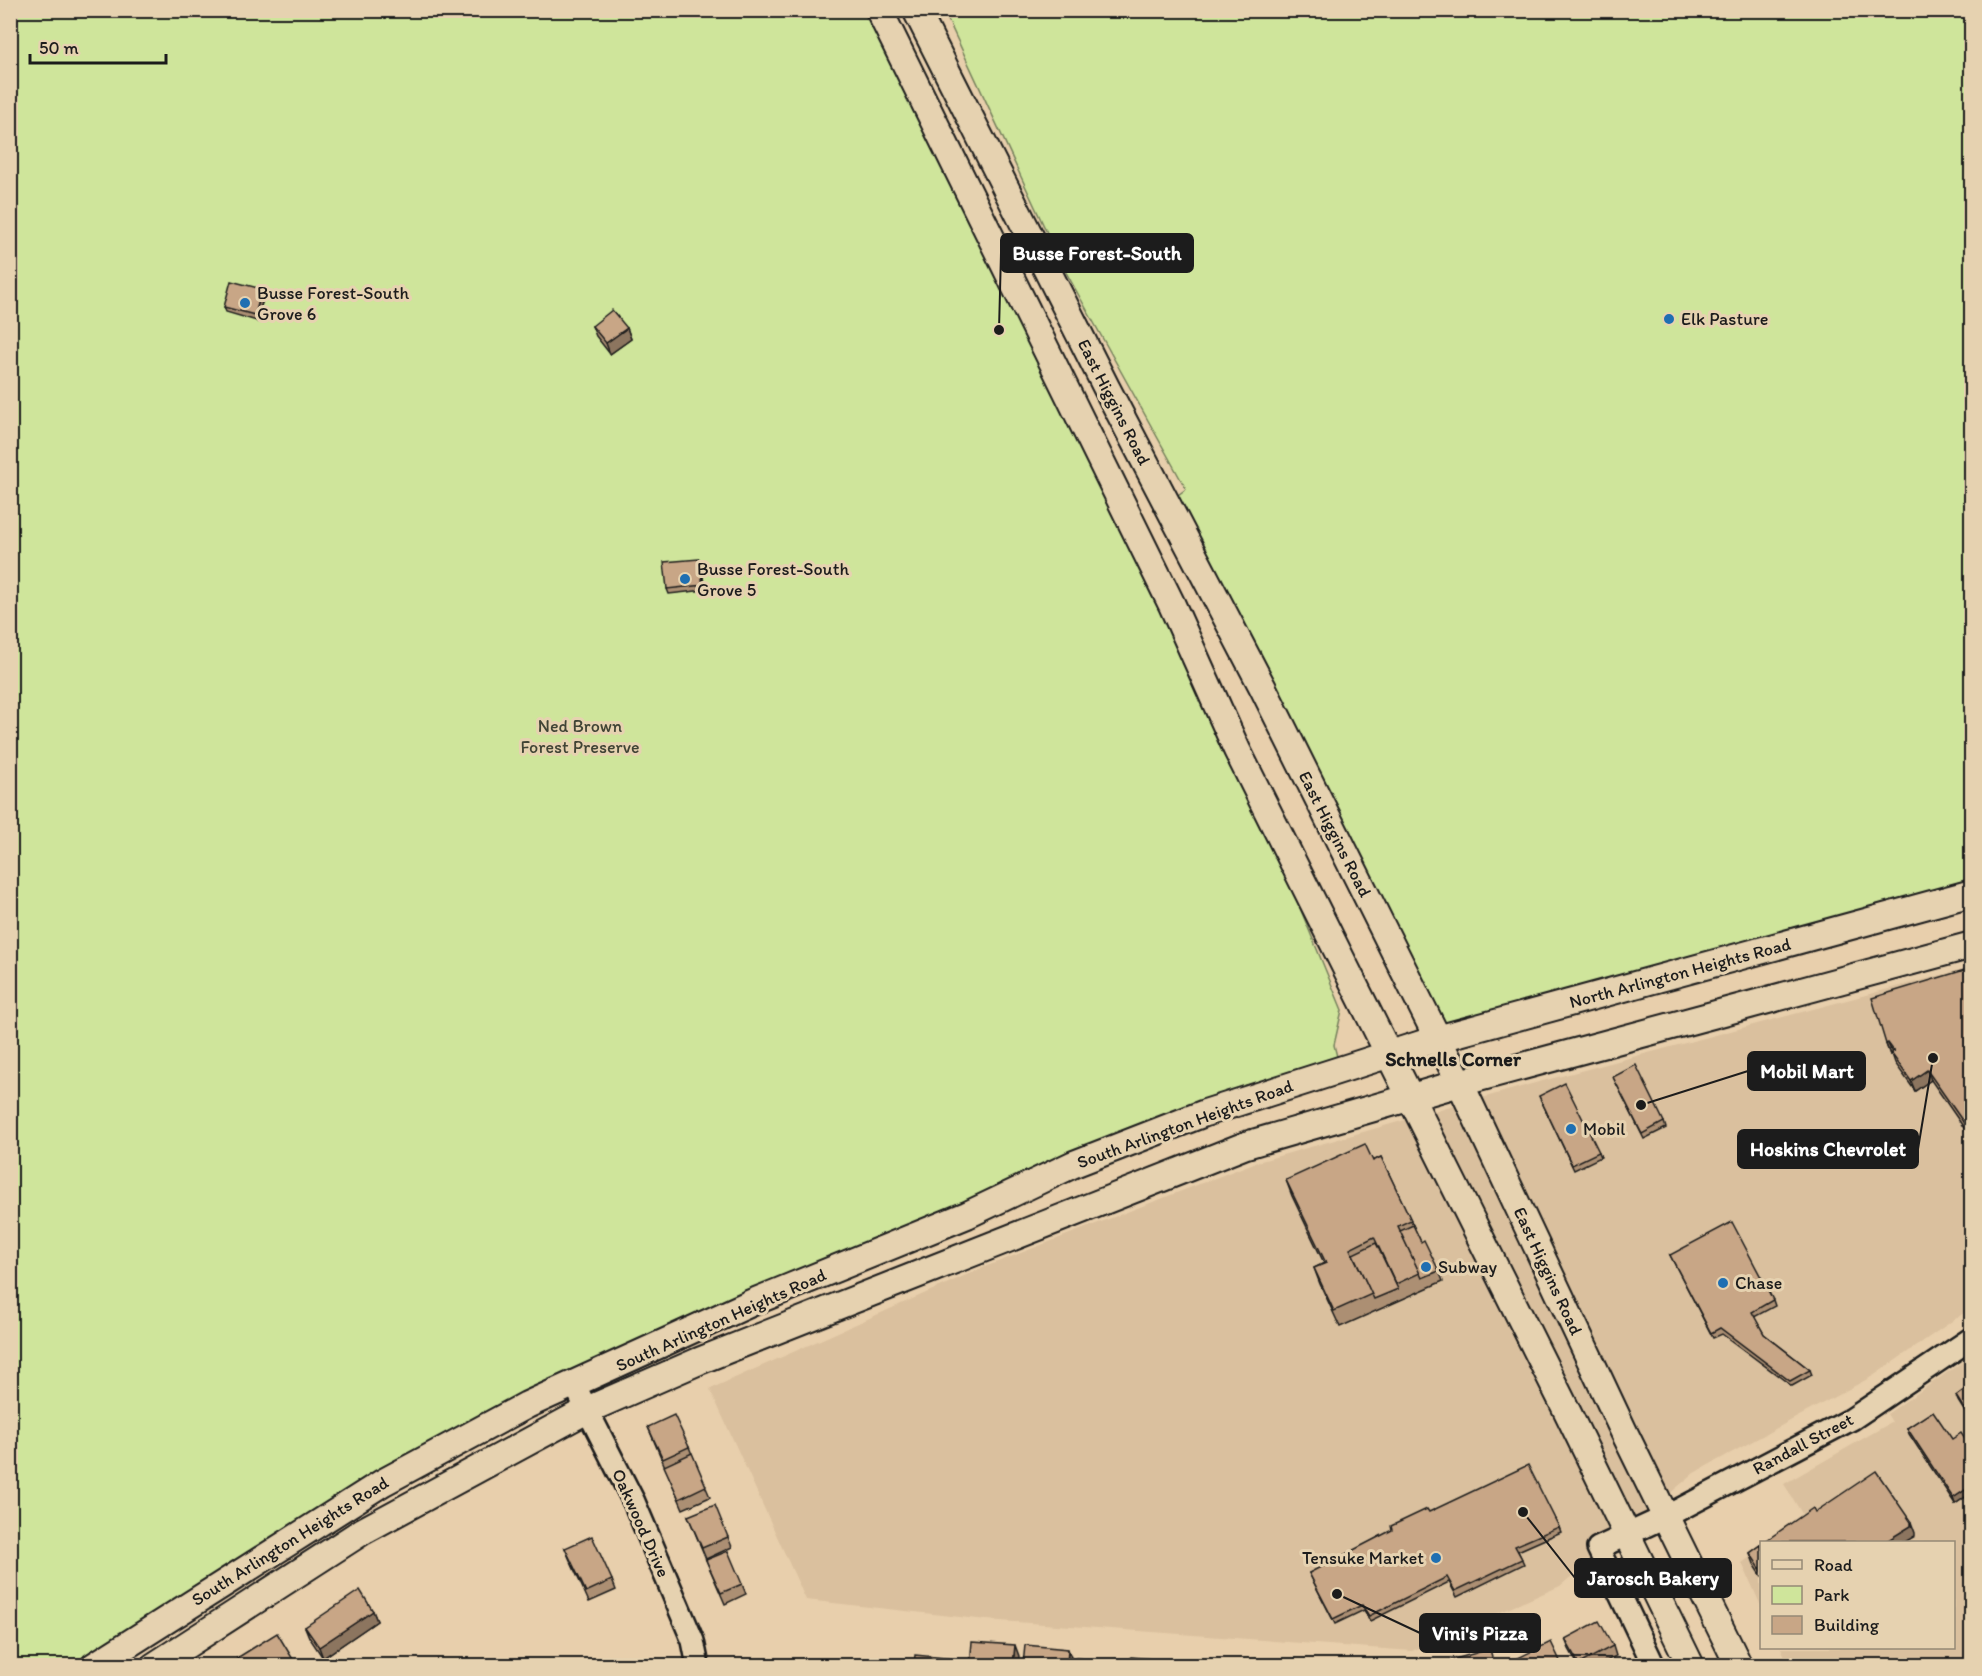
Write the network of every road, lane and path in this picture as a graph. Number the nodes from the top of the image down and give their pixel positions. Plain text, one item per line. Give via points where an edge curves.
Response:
1 (879, 10) edge
2 (916, 10) edge
3 (1971, 893) edge
4 (1971, 945) edge
5 (1437, 1039) junction
6 (1388, 1054) junction
7 (1460, 1083) junction
8 (1409, 1097) junction
9 (1971, 1338) edge
10 (574, 1384) junction
11 (587, 1410) junction
12 (1665, 1517) junction
13 (1625, 1534) junction
14 (94, 1665) edge
15 (154, 1665) edge
16 (698, 1665) edge
17 (1654, 1665) edge
18 (1691, 1665) edge
19 (1739, 1665) edge

1 - 6 main road
2 - 5 main road, East Higgins Road via 1263,688
3 - 5 main road, North Arlington Heights Road
4 - 7 main road
5 - 6 main road, North Arlington Heights Road
5 - 7 main road, East Higgins Road
6 - 8 main road
6 - 10 main road, South Arlington Heights Road via 1132,1140 1058,1170 967,1215 751,1303
7 - 8 main road
7 - 12 main road, East Higgins Road
8 - 11 main road, South Arlington Heights Road via 1217,1156 710,1357
8 - 13 main road
9 - 12 street, Randall Street via 1852,1419
10 - 11 street, Oakwood Drive
10 - 14 main road, South Arlington Heights Road via 382,1483
11 - 15 main road, South Arlington Heights Road via 363,1531
11 - 16 street, Oakwood Drive via 634,1502 693,1641
12 - 13 street, Randall Street
12 - 19 main road, East Higgins Road
13 - 17 street, Randall Street via 1598,1548
13 - 18 main road

